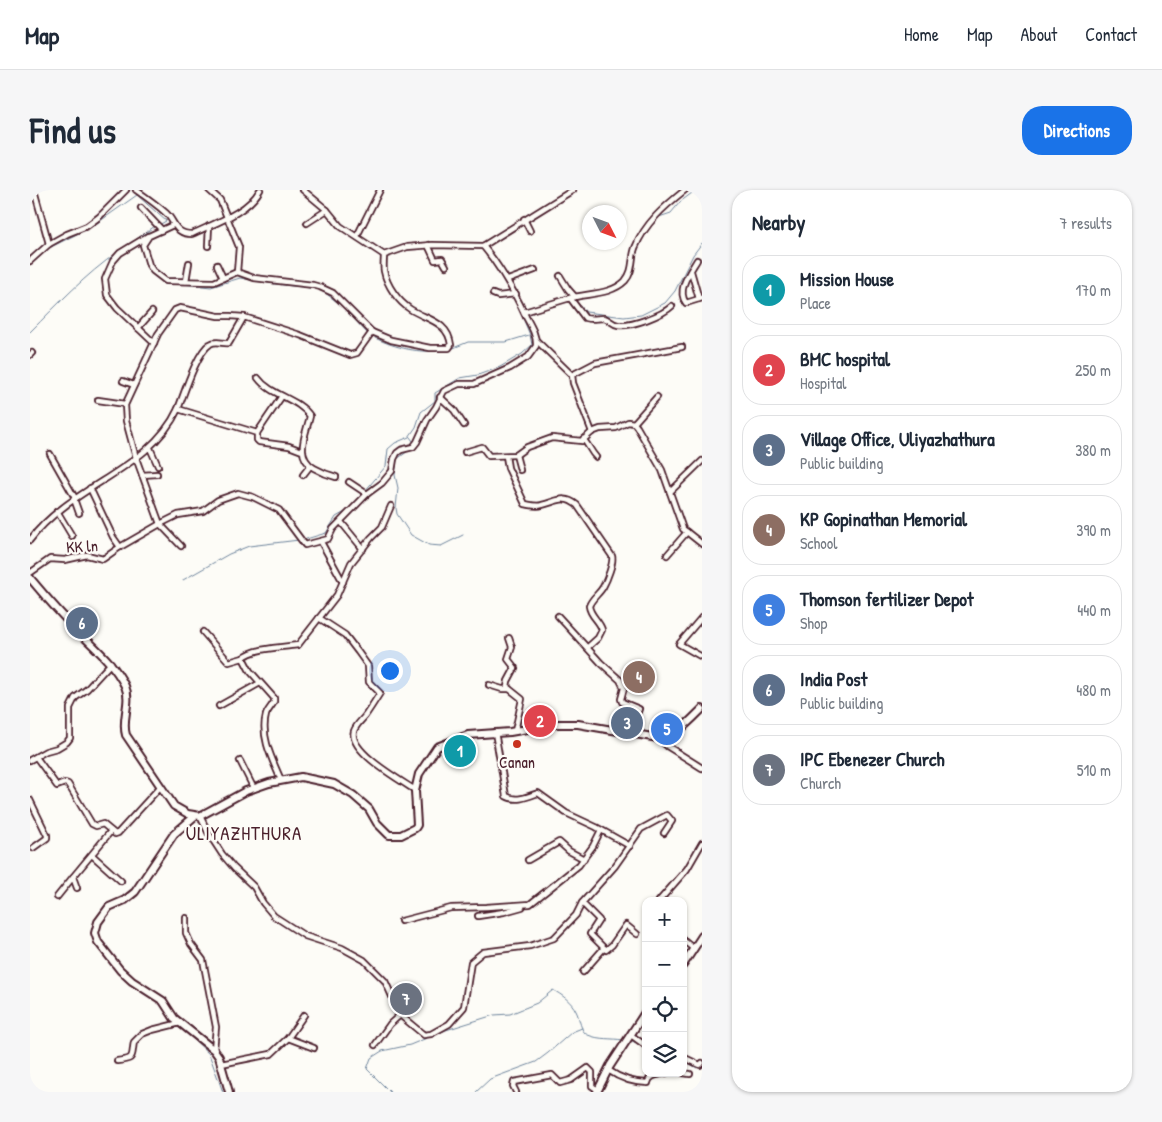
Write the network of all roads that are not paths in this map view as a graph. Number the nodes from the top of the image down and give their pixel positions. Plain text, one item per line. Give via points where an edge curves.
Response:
1 (34, 190) edge
2 (126, 190) edge
3 (136, 190) edge
4 (209, 190) edge
5 (260, 190) edge
6 (304, 190) edge
7 (380, 190) edge
8 (573, 190) edge
9 (685, 190) edge
10 (568, 191) edge
11 (141, 208) dead end
12 (327, 210) junction
13 (228, 217) junction
14 (524, 219) junction
15 (307, 223) dead end
16 (173, 225) junction
17 (209, 226) junction
18 (162, 230) junction
19 (530, 230) dead end
20 (149, 236) junction
21 (357, 236) junction
22 (49, 244) junction
23 (428, 245) junction
24 (208, 246) dead end
25 (484, 246) junction
26 (384, 255) junction
27 (697, 260) dead end
28 (30, 261) edge
29 (189, 263) dead end
30 (216, 265) dead end
31 (446, 266) dead end
32 (535, 270) dead end
33 (691, 271) junction
34 (237, 272) junction
35 (560, 276) dead end
36 (223, 278) junction
37 (508, 280) junction
38 (186, 281) junction
39 (493, 294) dead end
40 (516, 294) junction
41 (572, 297) junction
42 (701, 299) edge
43 (672, 306) dead end
44 (152, 312) dead end
45 (524, 312) junction
46 (244, 318) junction
47 (138, 328) junction
48 (372, 332) junction
49 (537, 341) junction
50 (154, 343) junction
51 (682, 347) dead end
52 (572, 375) junction
53 (258, 378) dead end
54 (123, 381) dead end
55 (134, 386) junction
56 (282, 396) junction
57 (440, 396) junction
58 (657, 397) dead end
59 (98, 400) dead end
60 (125, 404) junction
61 (178, 408) junction
62 (634, 423) junction
63 (464, 425) dead end
64 (592, 432) junction
65 (257, 433) junction
66 (583, 439) junction
67 (150, 448) junction
68 (302, 451) junction
69 (465, 452) dead end
70 (50, 454) dead end
71 (516, 455) junction
72 (506, 456) junction
73 (596, 457) dead end
74 (136, 458) junction
75 (702, 461) edge
76 (158, 466) dead end
77 (310, 466) junction
78 (520, 470) dead end
79 (157, 474) dead end
80 (142, 475) junction
81 (303, 475) dead end
82 (336, 477) dead end
83 (349, 482) dead end
84 (90, 488) junction
85 (670, 492) junction
86 (367, 494) junction
87 (74, 498) junction
88 (391, 506) dead end
89 (58, 511) junction
90 (79, 513) dead end
91 (341, 522) junction
92 (160, 524) junction
93 (687, 532) junction
94 (72, 536) dead end
95 (30, 540) edge
96 (321, 542) junction
97 (702, 544) edge
98 (181, 546) dead end
99 (120, 547) junction
100 (363, 549) junction
101 (667, 555) dead end
102 (30, 573) edge
103 (30, 578) edge
104 (343, 582) junction
105 (558, 616) dead end
106 (702, 616) edge
107 (319, 618) junction
108 (204, 632) dead end
109 (509, 638) dead end
110 (588, 647) junction
111 (702, 657) edge
112 (243, 658) junction
113 (111, 663) junction
114 (260, 683) junction
115 (489, 685) dead end
116 (509, 689) junction
117 (219, 706) dead end
118 (702, 709) edge
119 (515, 730) junction
120 (495, 732) junction
121 (629, 734) junction
122 (658, 738) junction
123 (36, 757) junction
124 (30, 760) edge
125 (240, 761) dead end
126 (702, 768) edge
127 (281, 780) junction
128 (160, 787) junction
129 (254, 789) junction
130 (415, 790) junction
131 (30, 800) edge
132 (198, 816) junction
133 (601, 830) junction
134 (111, 831) junction
135 (664, 833) dead end
136 (702, 843) edge
137 (630, 846) junction
138 (33, 848) dead end
139 (92, 855) junction
140 (584, 859) junction
141 (528, 860) dead end
142 (73, 877) junction
143 (121, 881) dead end
144 (78, 888) dead end
145 (57, 897) dead end
146 (662, 897) edge
147 (582, 902) junction
148 (530, 904) junction
149 (478, 916) dead end
150 (186, 918) dead end
151 (401, 921) dead end
152 (637, 934) dead end
153 (702, 936) edge
154 (685, 942) edge
155 (604, 948) junction
156 (694, 949) junction
157 (687, 959) edge
158 (583, 972) dead end
159 (304, 1015) dead end
160 (400, 1015) junction
161 (642, 1017) edge
162 (180, 1023) junction
163 (631, 1035) junction
164 (288, 1038) junction
165 (642, 1043) edge
166 (375, 1045) dead end
167 (314, 1048) dead end
168 (214, 1050) junction
169 (687, 1059) edge
170 (117, 1061) dead end
171 (702, 1062) edge
172 (221, 1064) junction
173 (608, 1070) junction
174 (687, 1074) edge
175 (690, 1074) dead end
176 (651, 1077) edge
177 (598, 1091) edge
178 (229, 1092) edge
179 (516, 1092) edge

1 - 22 street
2 - 22 street via 87,226
3 - 16 street via 169,216
4 - 13 street via 220,200
5 - 13 street via 252,201
6 - 12 street
7 - 21 street
8 - 10 street
9 - 41 street via 656,215 641,236 634,251 632,267 624,281 605,291
10 - 14 street
11 - 18 street
12 - 15 street
12 - 21 street via 336,222
13 - 17 street
13 - 34 street via 239,247
14 - 19 street
14 - 25 street
16 - 17 street via 186,234
16 - 18 street
17 - 24 street
18 - 20 street
20 - 38 street via 143,244 153,271 166,281
20 - 47 street via 120,253 105,279 107,295
21 - 26 street
22 - 28 street
23 - 25 street
23 - 26 street via 407,247
23 - 31 street via 435,260 442,258
25 - 37 street
26 - 48 street via 384,271 393,293 410,308 440,325 450,335 451,345 448,348 430,348 391,340
27 - 33 street
29 - 38 street
30 - 36 street
32 - 37 street
33 - 42 street
33 - 42 street via 682,289 683,299 686,303
34 - 36 street
34 - 48 street via 250,278 320,287 333,293
35 - 41 street
36 - 38 street via 214,282
37 - 40 street
39 - 40 street
40 - 45 street
41 - 43 street via 584,318 604,318 618,325 646,319
41 - 45 street
44 - 47 street
45 - 49 street
46 - 48 street via 350,355 358,353
46 - 50 street via 180,308 167,320
46 - 61 street via 229,343 215,342 204,350
47 - 50 street
49 - 52 street
49 - 57 street via 528,358 474,384 459,384
50 - 55 street
51 - 52 street via 595,363
52 - 64 street
53 - 56 street
54 - 55 street
55 - 60 street
56 - 65 street
56 - 68 street via 310,416
57 - 63 street
57 - 86 street via 417,442 397,453 392,471
58 - 62 street
59 - 60 street
60 - 74 street
61 - 65 street
61 - 67 street via 166,430
62 - 64 street
62 - 85 street via 641,431
64 - 66 street
65 - 68 street via 259,442
66 - 71 street via 552,438 527,447
66 - 73 street
67 - 74 street
67 - 76 street
68 - 77 street
69 - 72 street via 482,448 489,456
70 - 87 street
71 - 72 street
71 - 78 street
72 - 110 street via 508,468 525,504 542,505 564,498 572,500 612,556 613,565 604,584 588,606 602,630
74 - 80 street
74 - 84 street
75 - 85 street
77 - 81 street
77 - 82 street
79 - 80 street
80 - 92 street
83 - 86 street
84 - 87 street
84 - 99 street
85 - 93 street via 678,518
86 - 91 street
87 - 89 street
87 - 90 street
88 - 100 street via 382,527
89 - 94 street
89 - 95 street
91 - 96 street via 328,539
91 - 100 street
92 - 96 street, KK ln via 178,515 203,511 218,500 238,493 279,510 305,545
92 - 98 street
92 - 99 street, KK ln
93 - 97 street
93 - 101 street
96 - 104 street
99 - 102 street, KK ln via 103,559 86,555 65,560 50,559
100 - 104 street
103 - 113 main road
104 - 107 street
105 - 110 street
106 - 111 street via 679,644
107 - 112 street via 298,645 255,652
107 - 130 street via 354,646 368,666 369,682 380,693 356,726 354,743 368,758
108 - 112 street via 229,662
109 - 116 street via 512,647 508,659 514,668 507,684
110 - 121 street via 622,683 622,702 639,709
112 - 114 street
113 - 123 street via 75,698 69,716 68,742
113 - 128 main road via 128,698 123,726 126,735
114 - 117 street
114 - 127 street via 274,698 266,714 265,729 268,750
115 - 116 street
116 - 119 street via 522,699
118 - 122 main road via 678,731
119 - 120 main road
119 - 121 main road via 578,724
120 - 130 main road via 468,734 438,747 419,774
120 - 133 street via 506,796 522,799 538,793 566,813
121 - 122 main road
122 - 126 street
123 - 124 street
123 - 134 street via 57,786 68,784 92,824 103,824
125 - 129 street
127 - 129 main road
127 - 130 main road via 301,777 334,784 369,809 382,830 395,836 417,825
128 - 132 main road via 174,806
128 - 134 street via 118,833
129 - 132 main road
131 - 138 street via 47,836
132 - 160 street via 222,854 254,887 274,916 305,936 342,948 364,960 385,981
132 - 162 main road via 174,834 135,892 109,907 98,922 95,933 98,942 120,970 164,1000
133 - 137 street
133 - 140 street
134 - 139 street
135 - 137 street via 672,821 667,815 641,830
136 - 146 street via 687,869
137 - 147 street
139 - 142 street
139 - 143 street
140 - 141 street via 559,842
140 - 148 street
142 - 144 street
142 - 145 street
147 - 155 street via 599,920 590,934
147 - 160 street via 576,916 554,938 530,946 483,952 471,962 464,1007 449,1024 424,1035
148 - 149 street
148 - 151 street via 451,908
150 - 168 street via 186,933 203,960 216,1027
152 - 155 street via 626,925 612,945 606,950
153 - 156 main road
154 - 156 street
155 - 158 street
156 - 157 main road
159 - 164 street
160 - 166 street
161 - 163 main road
162 - 168 main road
162 - 170 street via 142,1034 134,1042 132,1057
163 - 165 street
163 - 173 main road
164 - 167 street
164 - 172 street via 266,1056
168 - 172 main road
169 - 171 street via 700,1065
172 - 178 main road
173 - 176 street via 621,1079 639,1083 648,1083
173 - 177 main road
174 - 175 street
177 - 179 street via 592,1086 592,1072 588,1068 571,1080 560,1083 552,1075 514,1082

